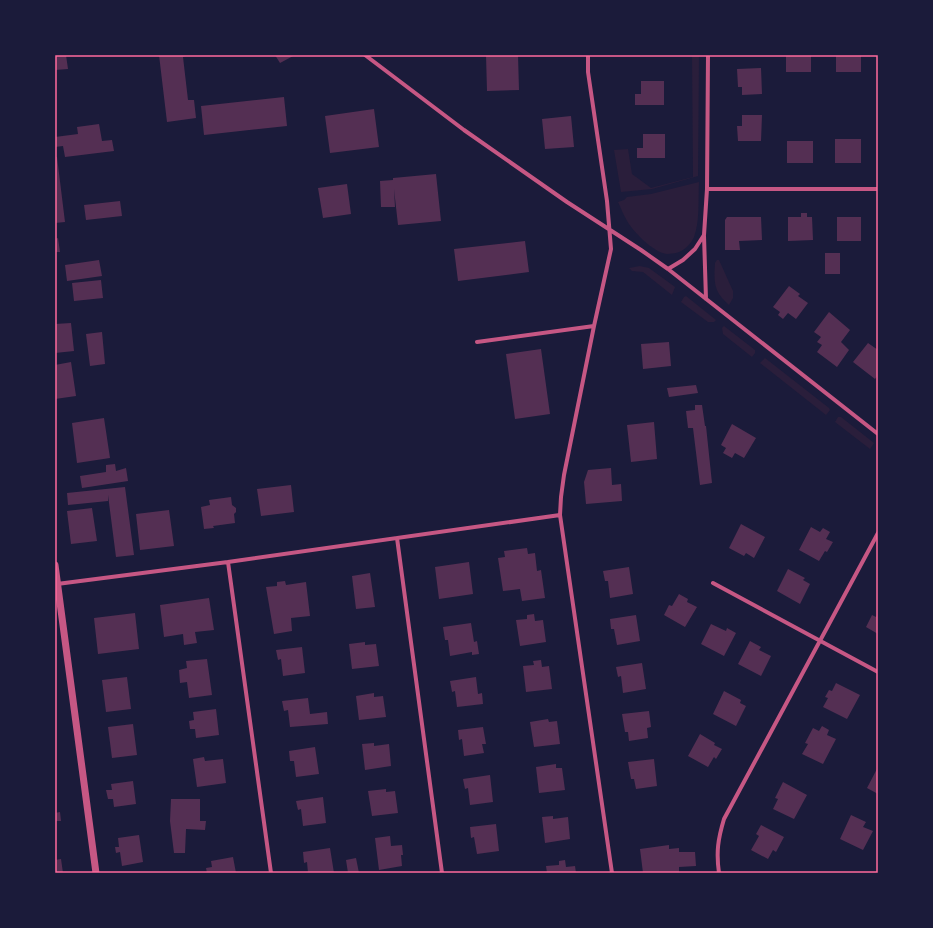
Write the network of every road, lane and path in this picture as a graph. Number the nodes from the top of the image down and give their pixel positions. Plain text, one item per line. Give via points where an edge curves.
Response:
1 (365, 55) edge
2 (588, 55) edge
3 (708, 55) edge
4 (707, 189) junction
5 (878, 189) edge
6 (611, 231) junction
7 (704, 235) junction
8 (668, 269) junction
9 (706, 299) junction
10 (594, 326) junction
11 (477, 342) dead end
12 (878, 434) edge
13 (560, 514) junction
14 (878, 532) edge
15 (397, 538) junction
16 (228, 562) junction
17 (55, 565) edge
18 (713, 583) dead end
19 (57, 584) junction
20 (820, 641) junction
21 (878, 672) edge
22 (96, 873) edge
23 (271, 873) edge
24 (442, 873) edge
25 (612, 873) edge
26 (719, 873) edge

1 - 6 street via 464,130
2 - 6 street via 588,72
3 - 4 street
4 - 5 street
4 - 7 street
6 - 8 street
6 - 10 street via 609,264
7 - 8 street via 695,249
7 - 9 street
8 - 9 street
9 - 12 street
10 - 11 street
10 - 13 street via 560,497
13 - 15 street
13 - 25 street
14 - 20 street
15 - 16 street
15 - 24 street
16 - 19 street
16 - 23 street
17 - 19 street
18 - 20 street
19 - 22 street
20 - 21 street
20 - 26 street via 724,819 718,842

